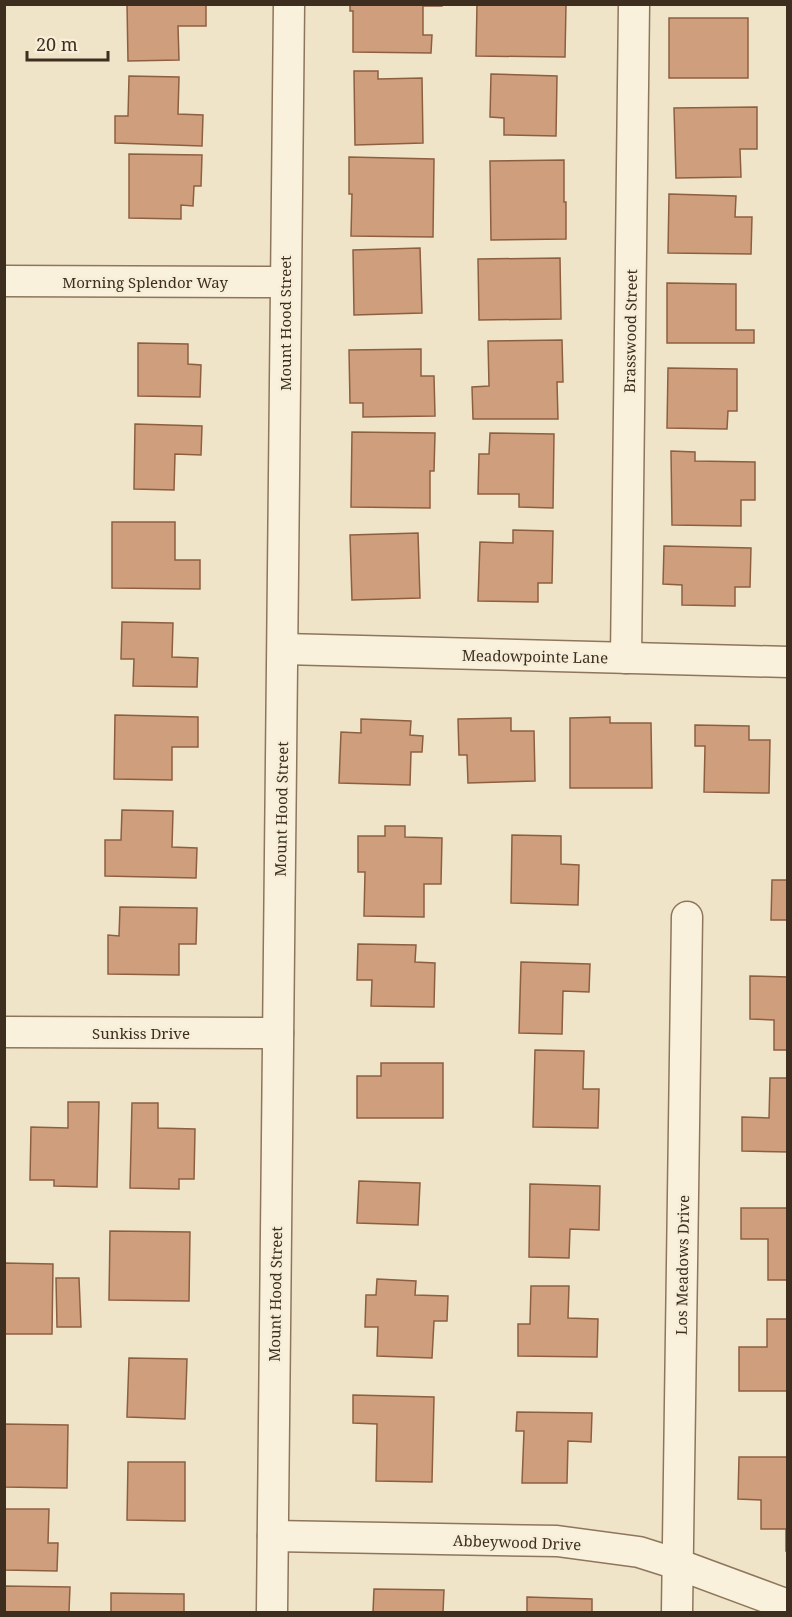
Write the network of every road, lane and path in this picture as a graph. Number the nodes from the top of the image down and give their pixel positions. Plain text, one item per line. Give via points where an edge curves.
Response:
1 (289, 4) edge
2 (634, 4) edge
3 (4, 281) edge
4 (285, 282) junction
5 (283, 649) junction
6 (626, 658) junction
7 (788, 662) edge
8 (687, 917) dead end
9 (4, 1032) edge
10 (278, 1033) junction
11 (273, 1536) junction
12 (677, 1564) junction
13 (788, 1605) edge
14 (272, 1612) edge
15 (677, 1612) edge

1 - 4 street, Mount Hood Street
2 - 6 street, Brasswood Street
3 - 4 street, Morning Splendor Way
4 - 5 street, Mount Hood Street
5 - 6 street, Meadowpointe Lane
5 - 10 street, Mount Hood Street
6 - 7 street, Meadowpointe Lane
8 - 12 street, Los Meadows Drive
9 - 10 street, Sunkiss Drive
10 - 11 street, Mount Hood Street
11 - 12 street, Abbeywood Drive via 557,1541 639,1552
11 - 14 street, Mount Hood Street
12 - 13 street, Abbeywood Drive
12 - 15 street, Los Meadows Drive

